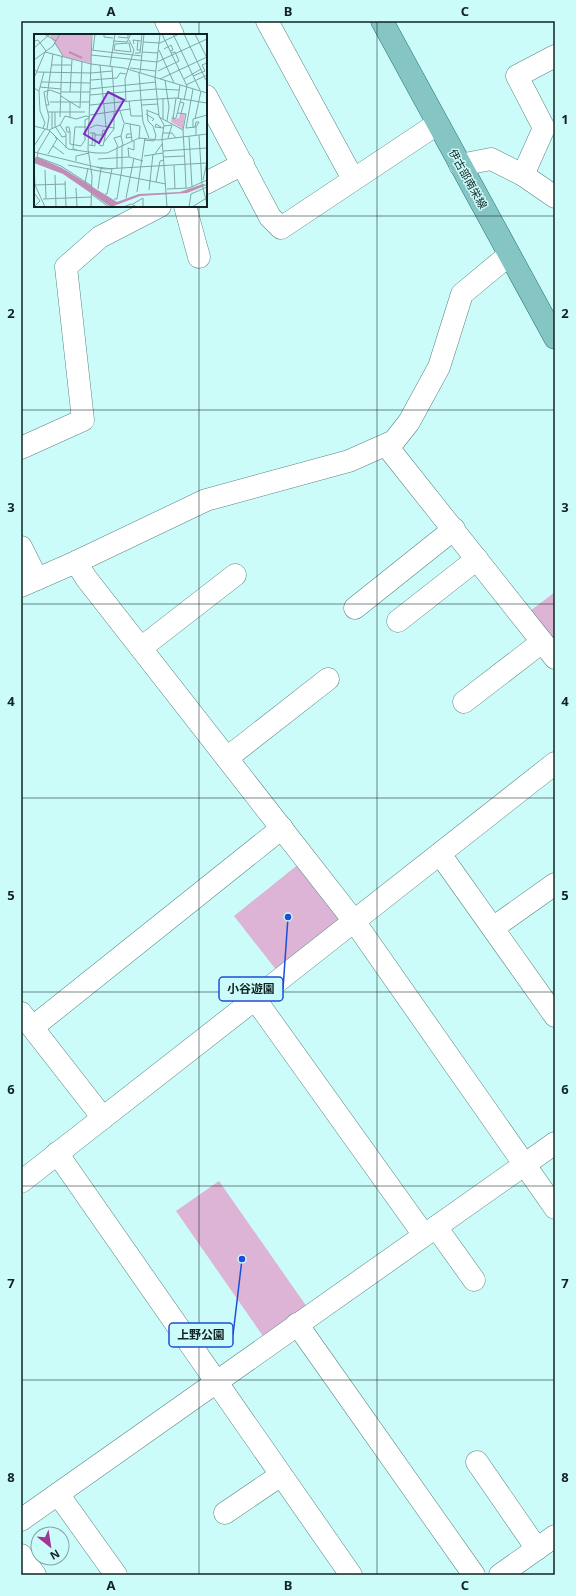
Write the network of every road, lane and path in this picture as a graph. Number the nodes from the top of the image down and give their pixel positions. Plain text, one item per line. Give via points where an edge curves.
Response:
1 (166, 21) edge
2 (267, 21) edge
3 (382, 21) edge
4 (172, 34) edge
5 (555, 56) edge
6 (207, 98) edge
7 (437, 124) junction
8 (243, 164) junction
9 (460, 165) junction
10 (523, 175) junction
11 (353, 179) junction
12 (207, 182) edge
13 (555, 197) edge
14 (158, 207) edge
15 (185, 207) edge
16 (509, 255) junction
17 (199, 257) dead end
18 (555, 338) edge
19 (386, 445) junction
20 (21, 448) edge
21 (454, 529) junction
22 (21, 547) edge
23 (477, 559) junction
24 (76, 562) junction
25 (235, 575) dead end
26 (29, 582) edge
27 (355, 608) dead end
28 (398, 622) dead end
29 (141, 648) junction
30 (549, 650) edge
31 (328, 679) dead end
32 (464, 702) dead end
33 (227, 758) junction
34 (555, 763) edge
35 (282, 828) junction
36 (440, 854) junction
37 (555, 884) edge
38 (354, 920) junction
39 (493, 928) junction
40 (255, 999) junction
41 (554, 1014) edge
42 (24, 1018) edge
43 (103, 1118) junction
44 (555, 1143) edge
45 (57, 1153) junction
46 (525, 1165) junction
47 (21, 1182) edge
48 (555, 1208) edge
49 (430, 1231) junction
50 (474, 1280) dead end
51 (297, 1324) junction
52 (216, 1382) junction
53 (477, 1462) dead end
54 (281, 1475) junction
55 (58, 1494) junction
56 (225, 1513) dead end
57 (21, 1520) edge
58 (555, 1536) edge
59 (536, 1549) junction
60 (21, 1555) edge
61 (36, 1575) edge
62 (116, 1575) edge
63 (351, 1575) edge
64 (474, 1575) edge
65 (500, 1575) edge

1 - 4 street
2 - 11 street
3 - 7 main road, 伊古部南栄線
5 - 10 street via 517,76 544,128
6 - 8 street
7 - 9 main road, 伊古部南栄線
7 - 11 street
8 - 11 street via 270,218 281,228
8 - 12 street
9 - 10 street via 491,159
9 - 16 main road, 伊古部南栄線
10 - 13 street
14 - 20 street via 100,237 66,267 83,420
15 - 17 street
16 - 18 main road, 伊古部南栄線
16 - 19 street via 462,294 440,367 409,422 394,441
19 - 21 street
19 - 24 street via 349,461 206,500
21 - 23 street
21 - 27 street
22 - 26 street
23 - 28 street
23 - 30 street
24 - 26 street
24 - 29 street
25 - 29 street
29 - 33 street
30 - 32 street
31 - 33 street
33 - 35 street
34 - 36 street
35 - 38 street
35 - 42 street
36 - 38 street
36 - 39 street
37 - 39 street
38 - 40 street
38 - 46 street
39 - 41 street
40 - 43 street
40 - 49 street
42 - 43 street
43 - 45 street
44 - 46 street
45 - 47 street
45 - 52 street
46 - 48 street
46 - 49 street
49 - 50 street
49 - 51 street
51 - 52 street
51 - 64 street
52 - 54 street
52 - 55 street
53 - 59 street
54 - 56 street
54 - 63 street
55 - 57 street
55 - 62 street
58 - 59 street
59 - 65 street
60 - 61 street

